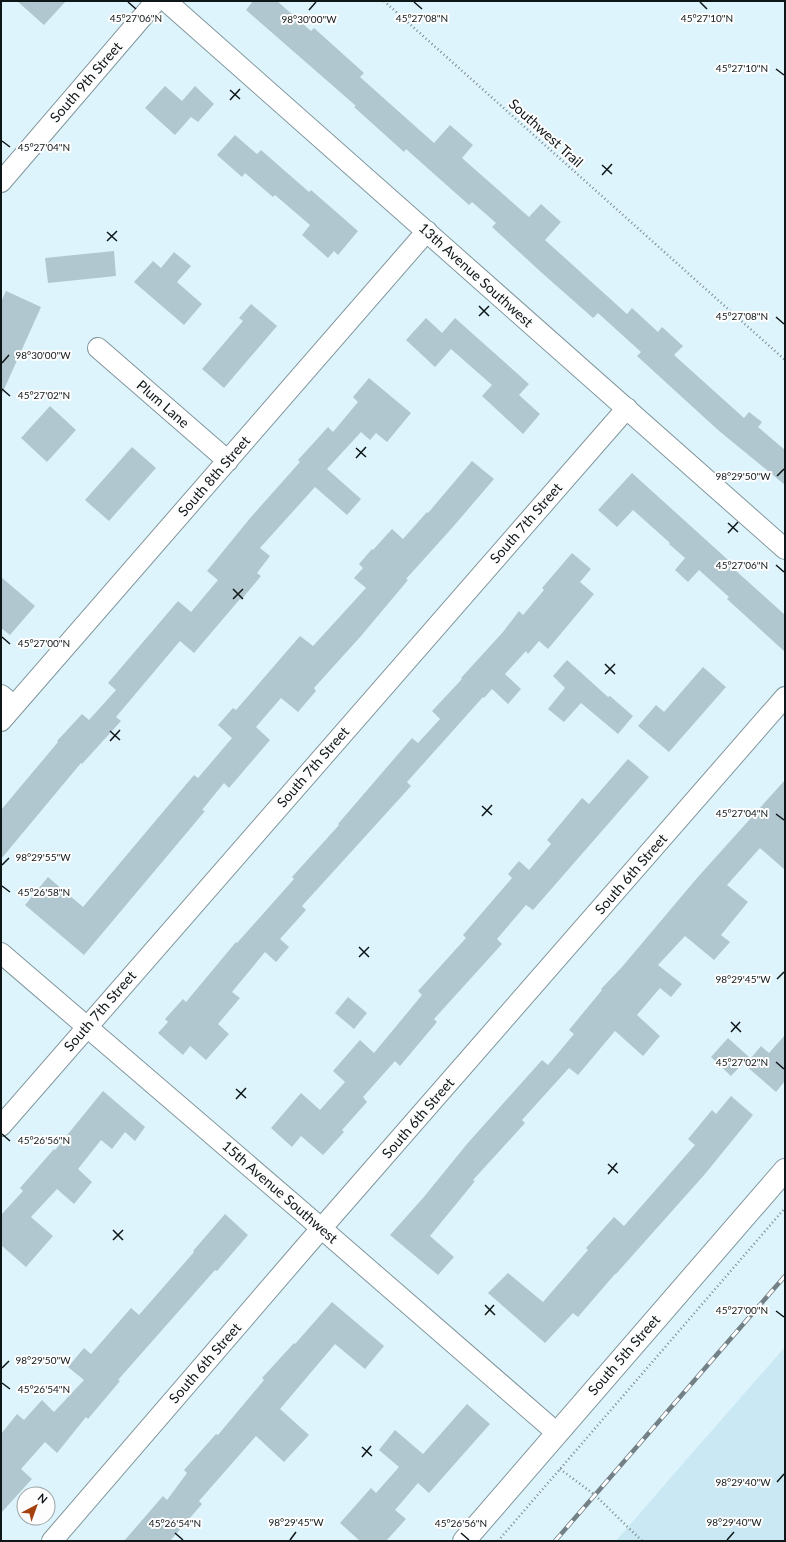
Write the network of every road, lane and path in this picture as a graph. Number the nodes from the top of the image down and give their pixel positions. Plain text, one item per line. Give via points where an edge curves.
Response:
1 (156, 1) edge
2 (166, 1) edge
3 (384, 1) edge
4 (1, 182) edge
5 (427, 231) junction
6 (98, 348) dead end
7 (785, 360) edge
8 (627, 408) junction
9 (228, 461) junction
10 (785, 549) edge
11 (785, 697) edge
12 (7, 701) edge
13 (1, 722) edge
14 (1, 953) edge
15 (87, 1027) junction
16 (1, 1126) edge
17 (785, 1170) edge
18 (785, 1208) edge
19 (322, 1228) junction
20 (557, 1433) junction
21 (560, 1469) junction
22 (52, 1541) edge
23 (464, 1541) edge
24 (498, 1541) edge
25 (642, 1541) edge

1 - 4 street, South 9th Street
2 - 5 street, 13th Avenue Southwest
3 - 7 path, Southwest Trail
5 - 8 street, 13th Avenue Southwest
5 - 9 street, South 8th Street
6 - 9 street, Plum Lane
8 - 10 street, 13th Avenue Southwest
8 - 15 street, South 7th Street
9 - 12 street, South 8th Street
11 - 19 street, South 6th Street
12 - 13 street, South 8th Street
14 - 15 street, 15th Avenue Southwest
15 - 16 street, South 7th Street
15 - 19 street, 15th Avenue Southwest
17 - 20 main road, South 5th Street
18 - 21 path
19 - 20 street, 15th Avenue Southwest
19 - 22 street, South 6th Street
20 - 23 main road, South 5th Street
21 - 24 path
21 - 25 path via 595,1495

